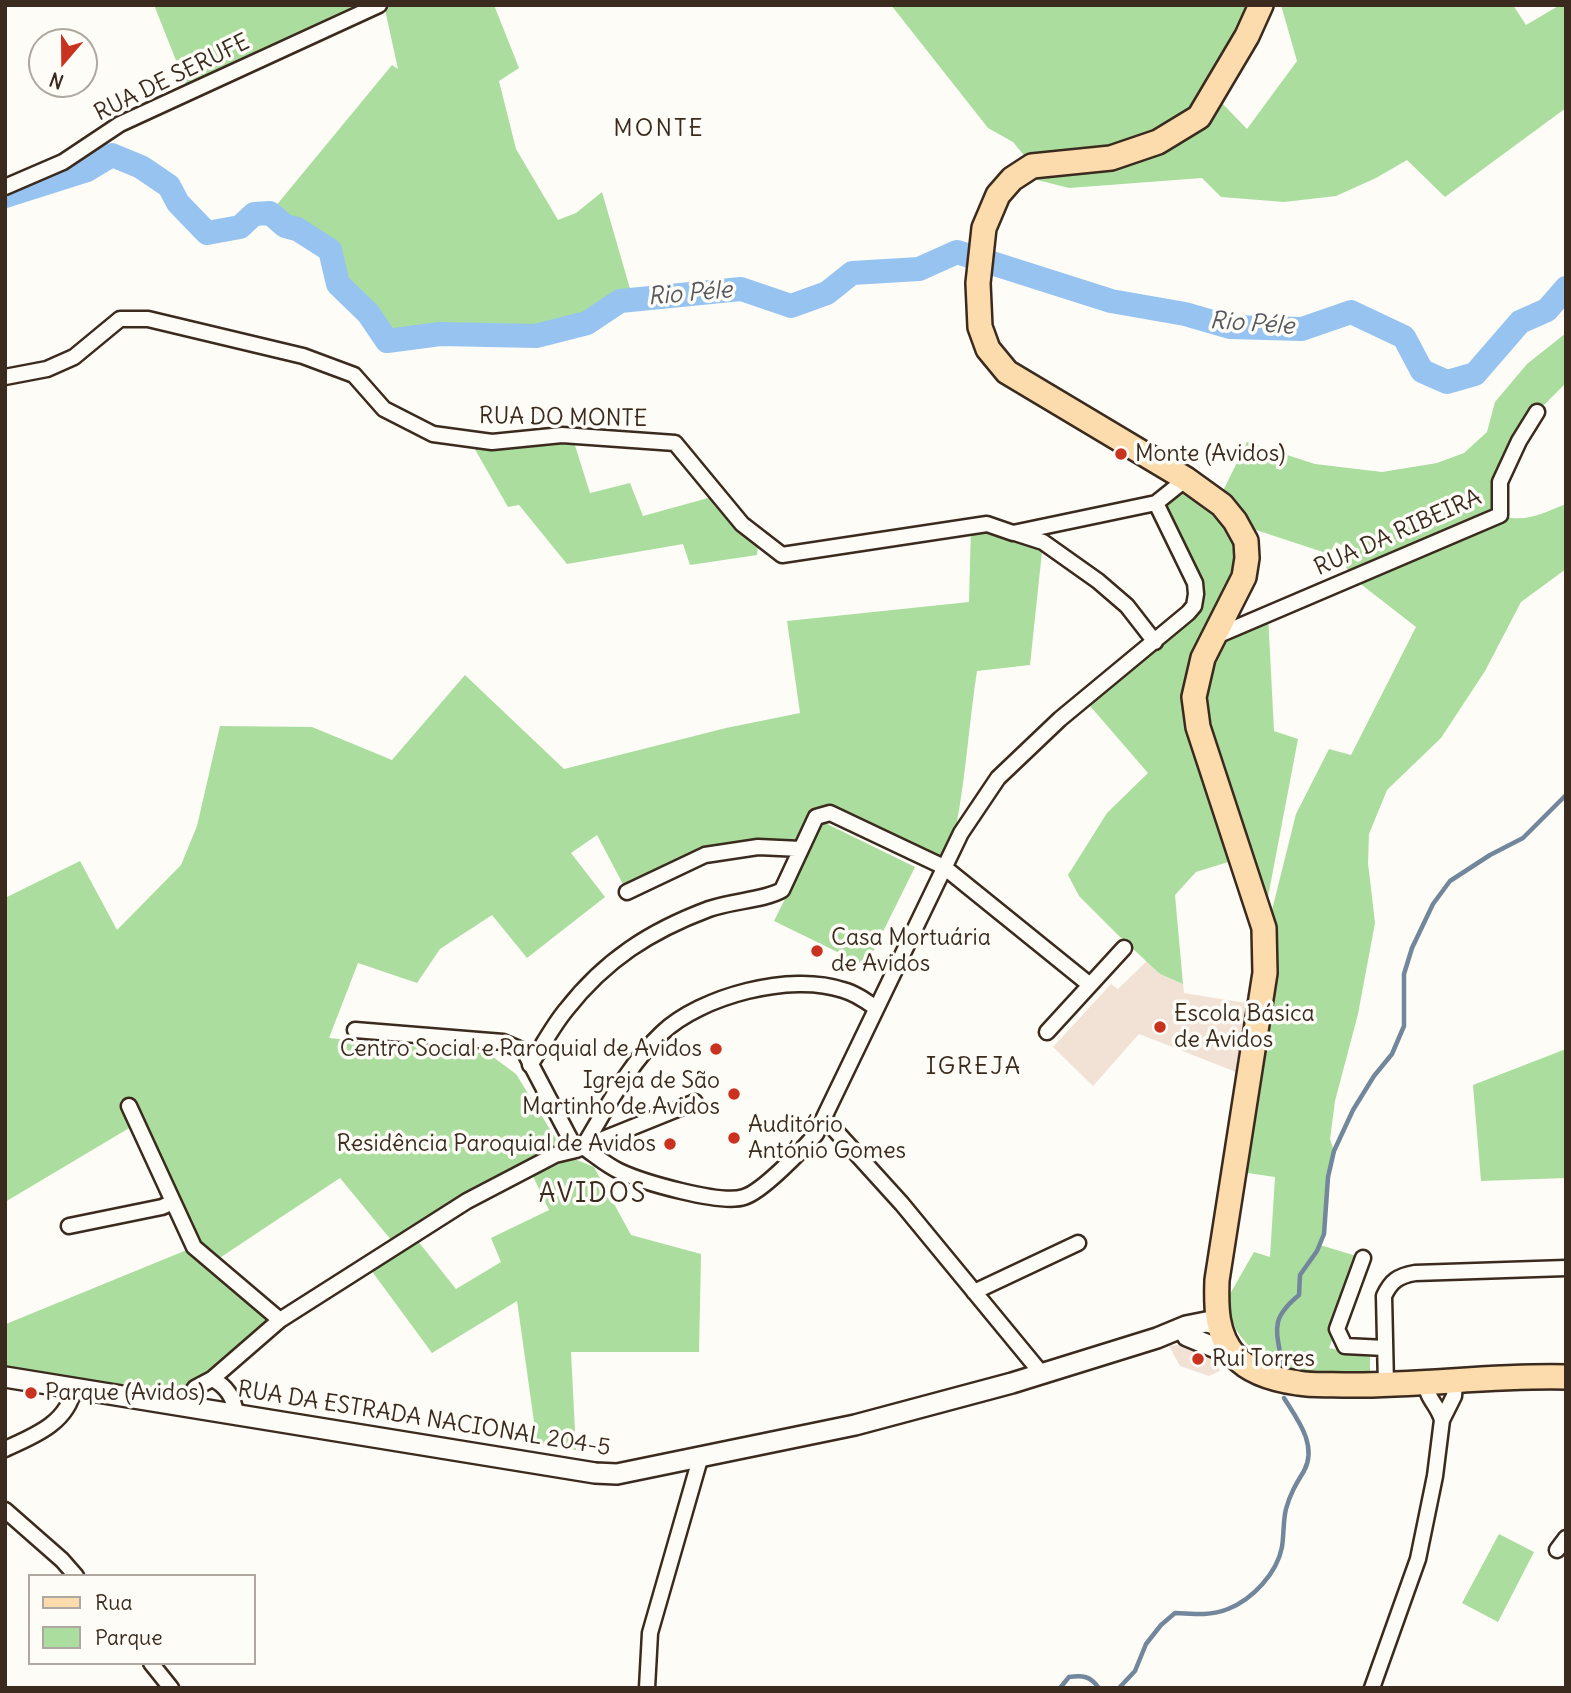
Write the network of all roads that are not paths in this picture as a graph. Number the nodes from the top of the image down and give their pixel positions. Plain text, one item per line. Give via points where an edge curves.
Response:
1 (379, 5) edge
2 (1261, 5) edge
3 (5, 187) edge
4 (5, 377) edge
5 (1537, 412) dead end
6 (1186, 479) junction
7 (1156, 503) junction
8 (1013, 533) junction
9 (1213, 638) junction
10 (1155, 642) junction
11 (801, 849) junction
12 (944, 867) junction
13 (627, 891) dead end
14 (1124, 948) dead end
15 (1090, 985) junction
16 (876, 1008) junction
17 (355, 1030) dead end
18 (1046, 1032) dead end
19 (530, 1065) junction
20 (695, 1102) dead end
21 (129, 1106) dead end
22 (824, 1118) junction
23 (580, 1149) junction
24 (173, 1202) junction
25 (69, 1226) dead end
26 (1078, 1243) dead end
27 (1363, 1258) dead end
28 (1566, 1268) edge
29 (1217, 1280) junction
30 (974, 1292) junction
31 (280, 1320) junction
32 (1219, 1325) junction
33 (1186, 1331) junction
34 (1385, 1348) junction
35 (1235, 1356) junction
36 (1041, 1374) junction
37 (5, 1377) edge
38 (1566, 1377) edge
39 (212, 1379) junction
40 (1455, 1382) junction
41 (1426, 1383) junction
42 (1386, 1385) junction
43 (75, 1388) junction
44 (183, 1405) junction
45 (236, 1414) junction
46 (1442, 1420) junction
47 (5, 1449) edge
48 (700, 1459) junction
49 (5, 1510) edge
50 (1566, 1538) edge
51 (1557, 1550) dead end
52 (74, 1574) edge
53 (153, 1665) edge
54 (172, 1688) edge
55 (647, 1688) edge
56 (1372, 1688) edge

1 - 3 street, RUA DE SERUFE via 120,124 64,162
2 - 6 main road via 1199,117 1158,142 1111,159 1032,166 998,195 984,228 978,283 980,327 988,349 1007,372
4 - 8 street, RUA DO MONTE via 47,369 74,357 120,319 148,319 303,356 354,375 384,409 433,434 492,442 562,435 675,443 742,524 782,555 987,524
5 - 9 street, RUA DA RIBEIRA via 1500,482 1500,515
6 - 7 street, RUA DO MONTE
6 - 9 main road via 1222,505 1246,541 1244,577
7 - 8 street, RUA DO MONTE
7 - 10 street via 1195,583 1196,594 1194,606
8 - 10 street via 1043,542 1098,581 1127,606
9 - 29 main road via 1194,697 1198,727 1264,928 1266,950
10 - 12 street via 1012,763 961,833
11 - 12 street via 816,817 830,813
11 - 13 street via 758,847 705,855
11 - 19 street via 782,890 712,908 629,948 564,1012
12 - 15 street
12 - 16 street
14 - 15 street
15 - 18 street
16 - 22 street
16 - 23 street via 842,989 800,984 714,1001 663,1033 633,1067
17 - 19 street via 503,1042 524,1051
19 - 23 street
20 - 23 street
21 - 24 street
22 - 23 street via 804,1147 744,1198 728,1199 652,1183 618,1171
22 - 30 street
23 - 31 street via 555,1155 467,1201
24 - 25 street
24 - 31 street via 194,1247
26 - 30 street
27 - 34 street via 1337,1329 1345,1346
28 - 34 street via 1402,1275 1390,1283 1384,1296
29 - 32 main road
29 - 33 main road
30 - 36 street
31 - 39 street
32 - 33 main road via 1206,1322
32 - 35 main road
33 - 35 main road
33 - 36 main road, RUA DA ESTRADA NACIONAL 204-5
34 - 42 street
35 - 42 main road via 1261,1373 1299,1384
36 - 48 main road, RUA DA ESTRADA NACIONAL 204-5 via 855,1425
37 - 43 main road, RUA DA ESTRADA NACIONAL 204-5
38 - 40 main road
39 - 44 street via 195,1388
39 - 45 street via 233,1399
40 - 41 main road
40 - 46 street via 1454,1396
41 - 42 main road
41 - 46 street via 1427,1396
43 - 44 main road, RUA DA ESTRADA NACIONAL 204-5
43 - 47 street via 66,1410 54,1423
44 - 45 main road, RUA DA ESTRADA NACIONAL 204-5
45 - 48 main road, RUA DA ESTRADA NACIONAL 204-5 via 595,1474 634,1472
46 - 56 street via 1418,1559
48 - 55 street via 650,1633
49 - 52 street
50 - 51 street
53 - 54 street

